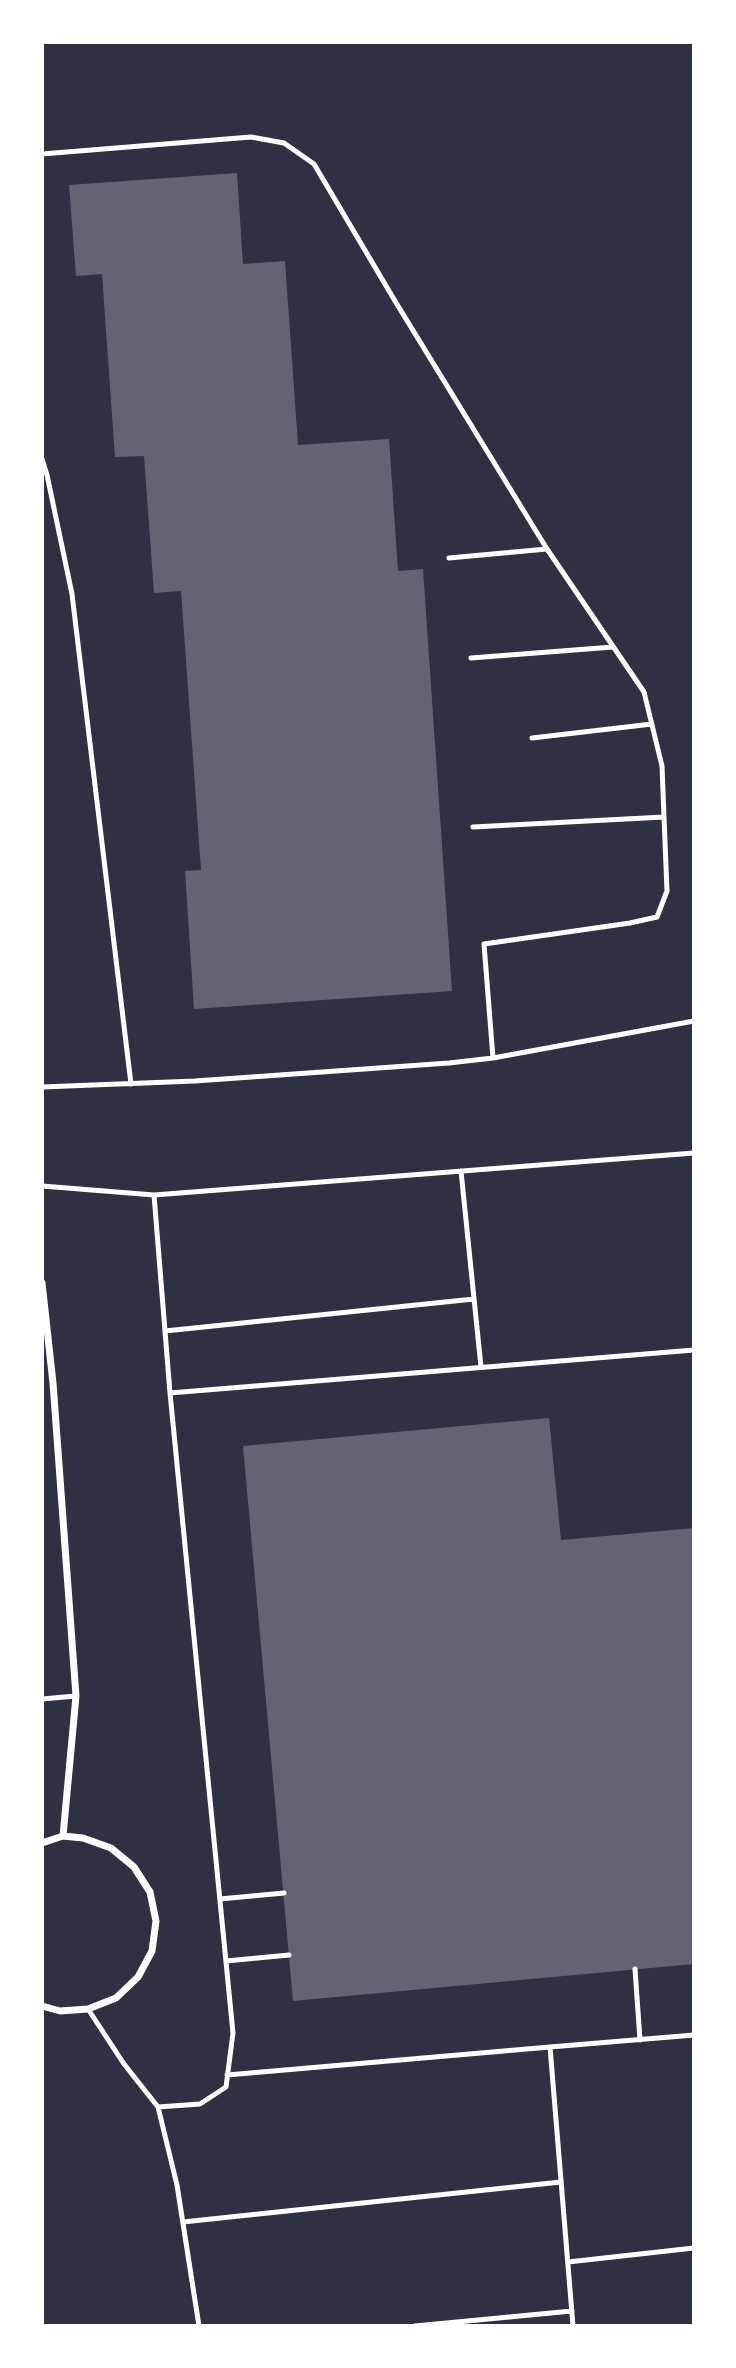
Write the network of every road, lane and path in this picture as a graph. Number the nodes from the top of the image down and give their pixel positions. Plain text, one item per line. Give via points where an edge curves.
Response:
1 (42, 153) edge
2 (42, 459) edge
3 (547, 549) junction
4 (449, 558) dead end
5 (613, 646) junction
6 (471, 658) dead end
7 (652, 724) junction
8 (532, 738) dead end
9 (664, 817) junction
10 (472, 827) dead end
11 (694, 1021) edge
12 (493, 1058) junction
13 (131, 1084) junction
14 (42, 1087) edge
15 (694, 1153) edge
16 (461, 1171) junction
17 (42, 1186) edge
18 (153, 1195) junction
19 (42, 1283) edge
20 (474, 1299) junction
21 (165, 1331) junction
22 (694, 1350) edge
23 (481, 1367) junction
24 (170, 1393) junction
25 (76, 1696) junction
26 (42, 1699) edge
27 (63, 1836) junction
28 (42, 1843) edge
29 (284, 1893) dead end
30 (220, 1899) junction
31 (289, 1955) dead end
32 (226, 1961) junction
33 (635, 1969) dead end
34 (42, 2006) edge
35 (88, 2009) junction
36 (694, 2035) edge
37 (640, 2040) junction
38 (550, 2047) junction
39 (228, 2075) junction
40 (158, 2107) junction
41 (561, 2182) junction
42 (183, 2222) junction
43 (694, 2248) edge
44 (568, 2262) junction
45 (572, 2311) junction
46 (199, 2326) edge
47 (415, 2326) edge
48 (573, 2326) edge

1 - 3 lane via 251,137 284,143 314,164
2 - 13 lane via 72,594
3 - 4 lane
3 - 5 lane
5 - 6 lane
5 - 7 lane via 644,692
7 - 8 lane
7 - 9 lane via 662,766
9 - 10 lane
9 - 12 lane via 667,891 657,917 484,944
11 - 12 lane
12 - 13 lane
13 - 14 lane
15 - 16 lane
16 - 18 lane
16 - 20 lane
17 - 18 lane
18 - 21 lane
19 - 25 street
20 - 21 lane
20 - 23 lane
21 - 24 lane
22 - 23 lane
23 - 24 lane
24 - 30 lane
25 - 26 lane
25 - 27 street
27 - 28 street
27 - 35 street via 111,1848 134,1867 150,1892 156,1922 152,1951 138,1977 116,1998
29 - 30 lane
30 - 32 lane
31 - 32 lane
32 - 39 lane via 233,2033
33 - 37 lane
34 - 35 street via 60,2011
35 - 40 lane
36 - 37 lane
37 - 38 lane
38 - 39 lane
38 - 41 lane
39 - 40 lane via 226,2087 200,2104
40 - 42 lane
41 - 42 lane
41 - 44 lane
42 - 46 lane
43 - 44 lane
44 - 45 lane
45 - 47 lane
45 - 48 lane

